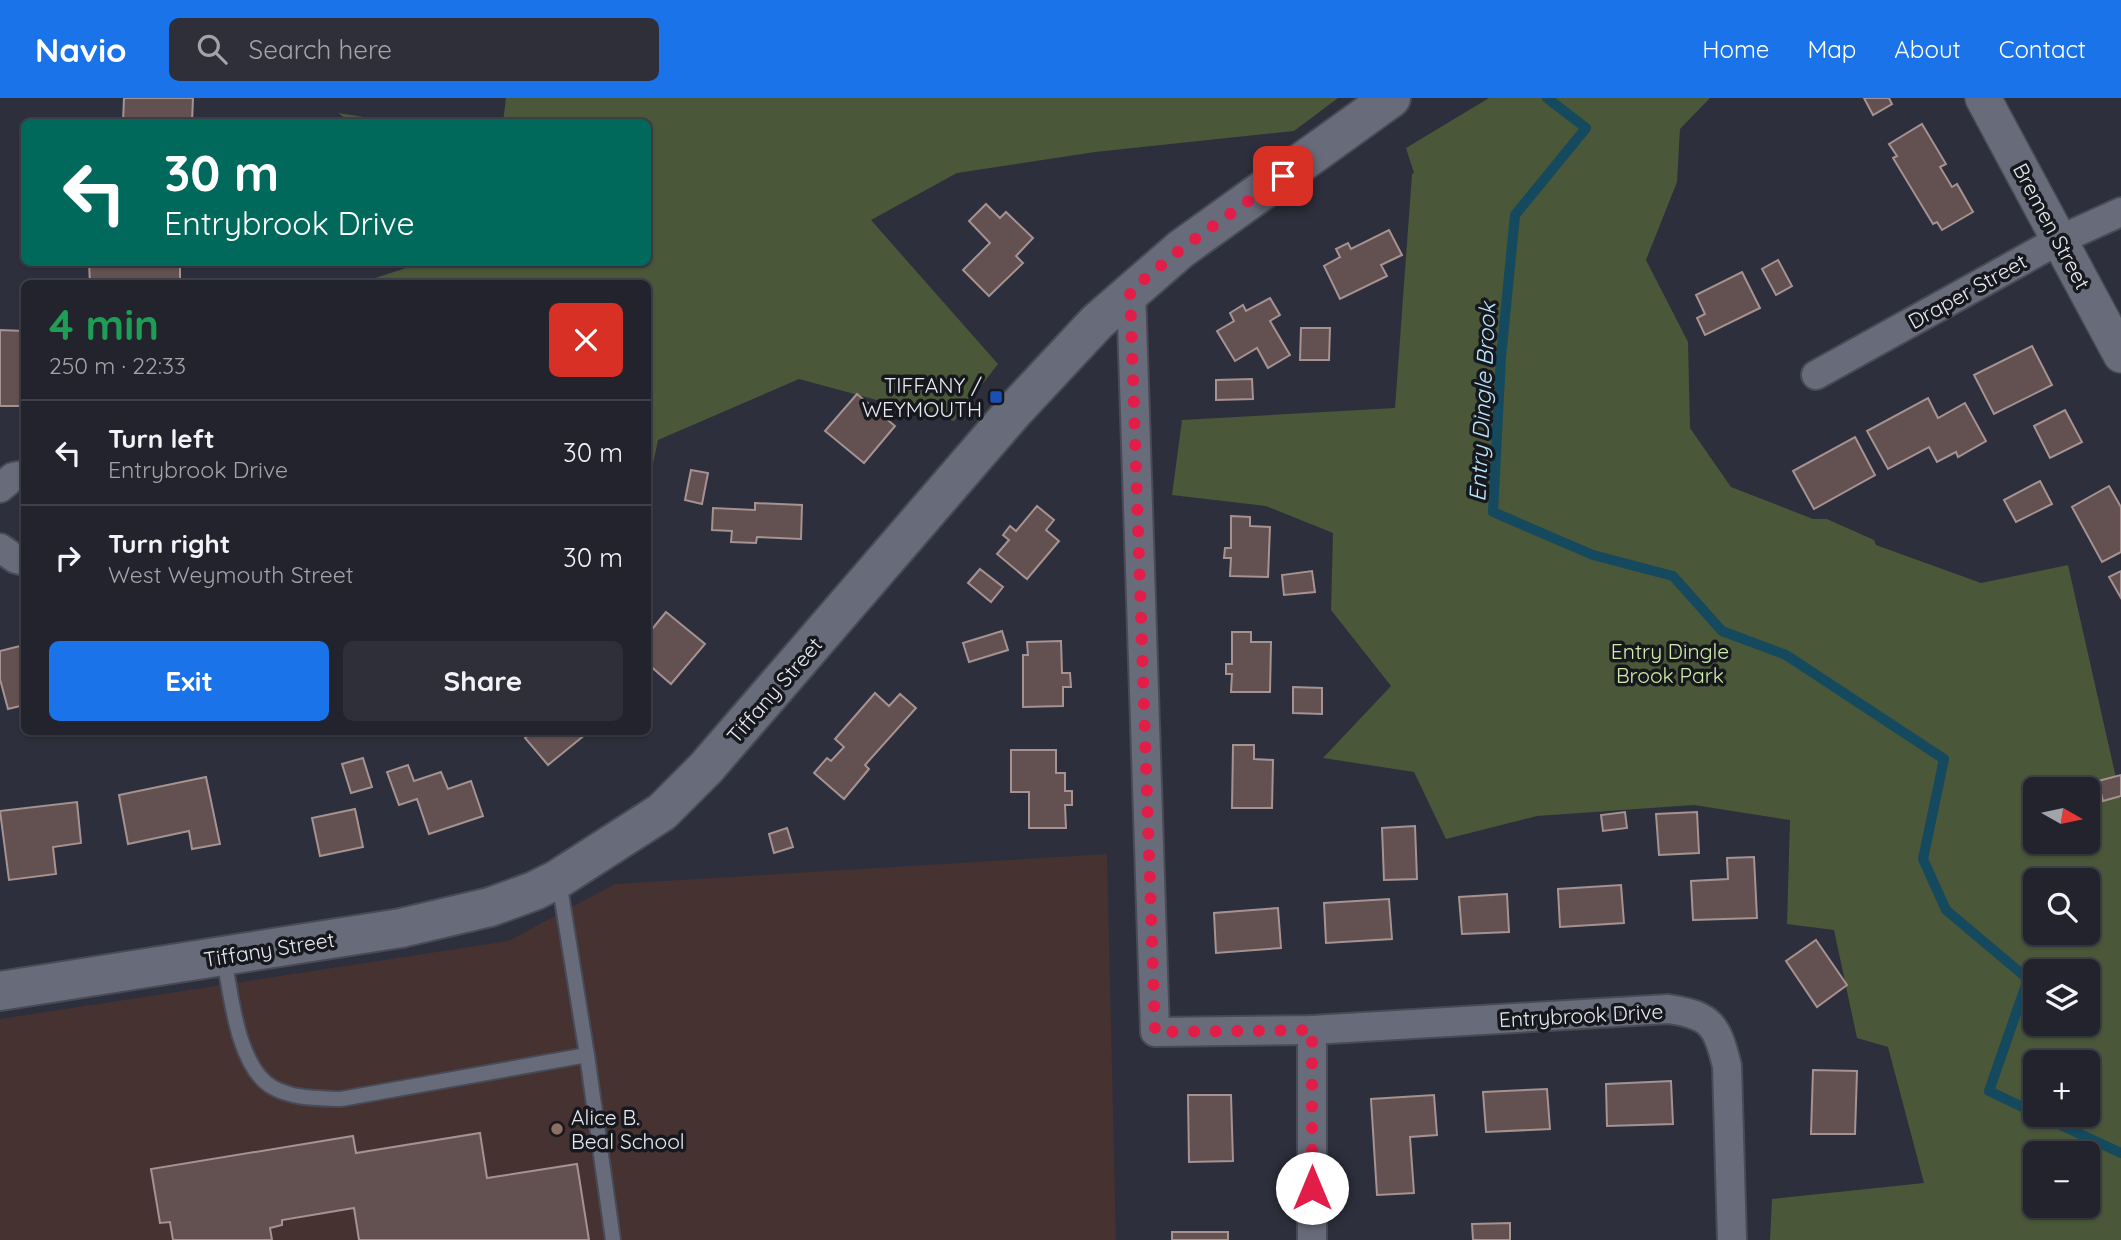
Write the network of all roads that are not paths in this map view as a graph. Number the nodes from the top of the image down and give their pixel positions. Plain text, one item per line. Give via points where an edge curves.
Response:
1 (1391, 98) edge
2 (1983, 98) edge
3 (2121, 212) edge
4 (2059, 240) junction
5 (1130, 291) junction
6 (2121, 355) edge
7 (1816, 375) dead end
8 (21, 476) edge
9 (0, 488) edge
10 (0, 548) edge
11 (21, 560) edge
12 (558, 879) junction
13 (224, 956) junction
14 (0, 991) edge
15 (1312, 1030) junction
16 (586, 1055) junction
17 (613, 1240) edge
18 (1312, 1240) edge
19 (1732, 1240) edge

1 - 5 main road, Tiffany Street
2 - 4 street, Bremen Street
3 - 4 street, Draper Street
4 - 6 street, Bremen Street
4 - 7 street, Draper Street
5 - 12 main road, Tiffany Street via 1035,387 706,768 662,812
5 - 15 street, Entrybrook Drive via 1155,1032
8 - 9 street
10 - 11 street
12 - 13 main road, Tiffany Street via 461,915
12 - 16 lane
13 - 14 main road, Tiffany Street
13 - 16 lane via 237,1030 250,1063 270,1086 290,1094 341,1098
15 - 18 street
15 - 19 street, Entrybrook Drive via 1668,1009 1695,1014 1714,1027 1727,1066
16 - 17 lane

